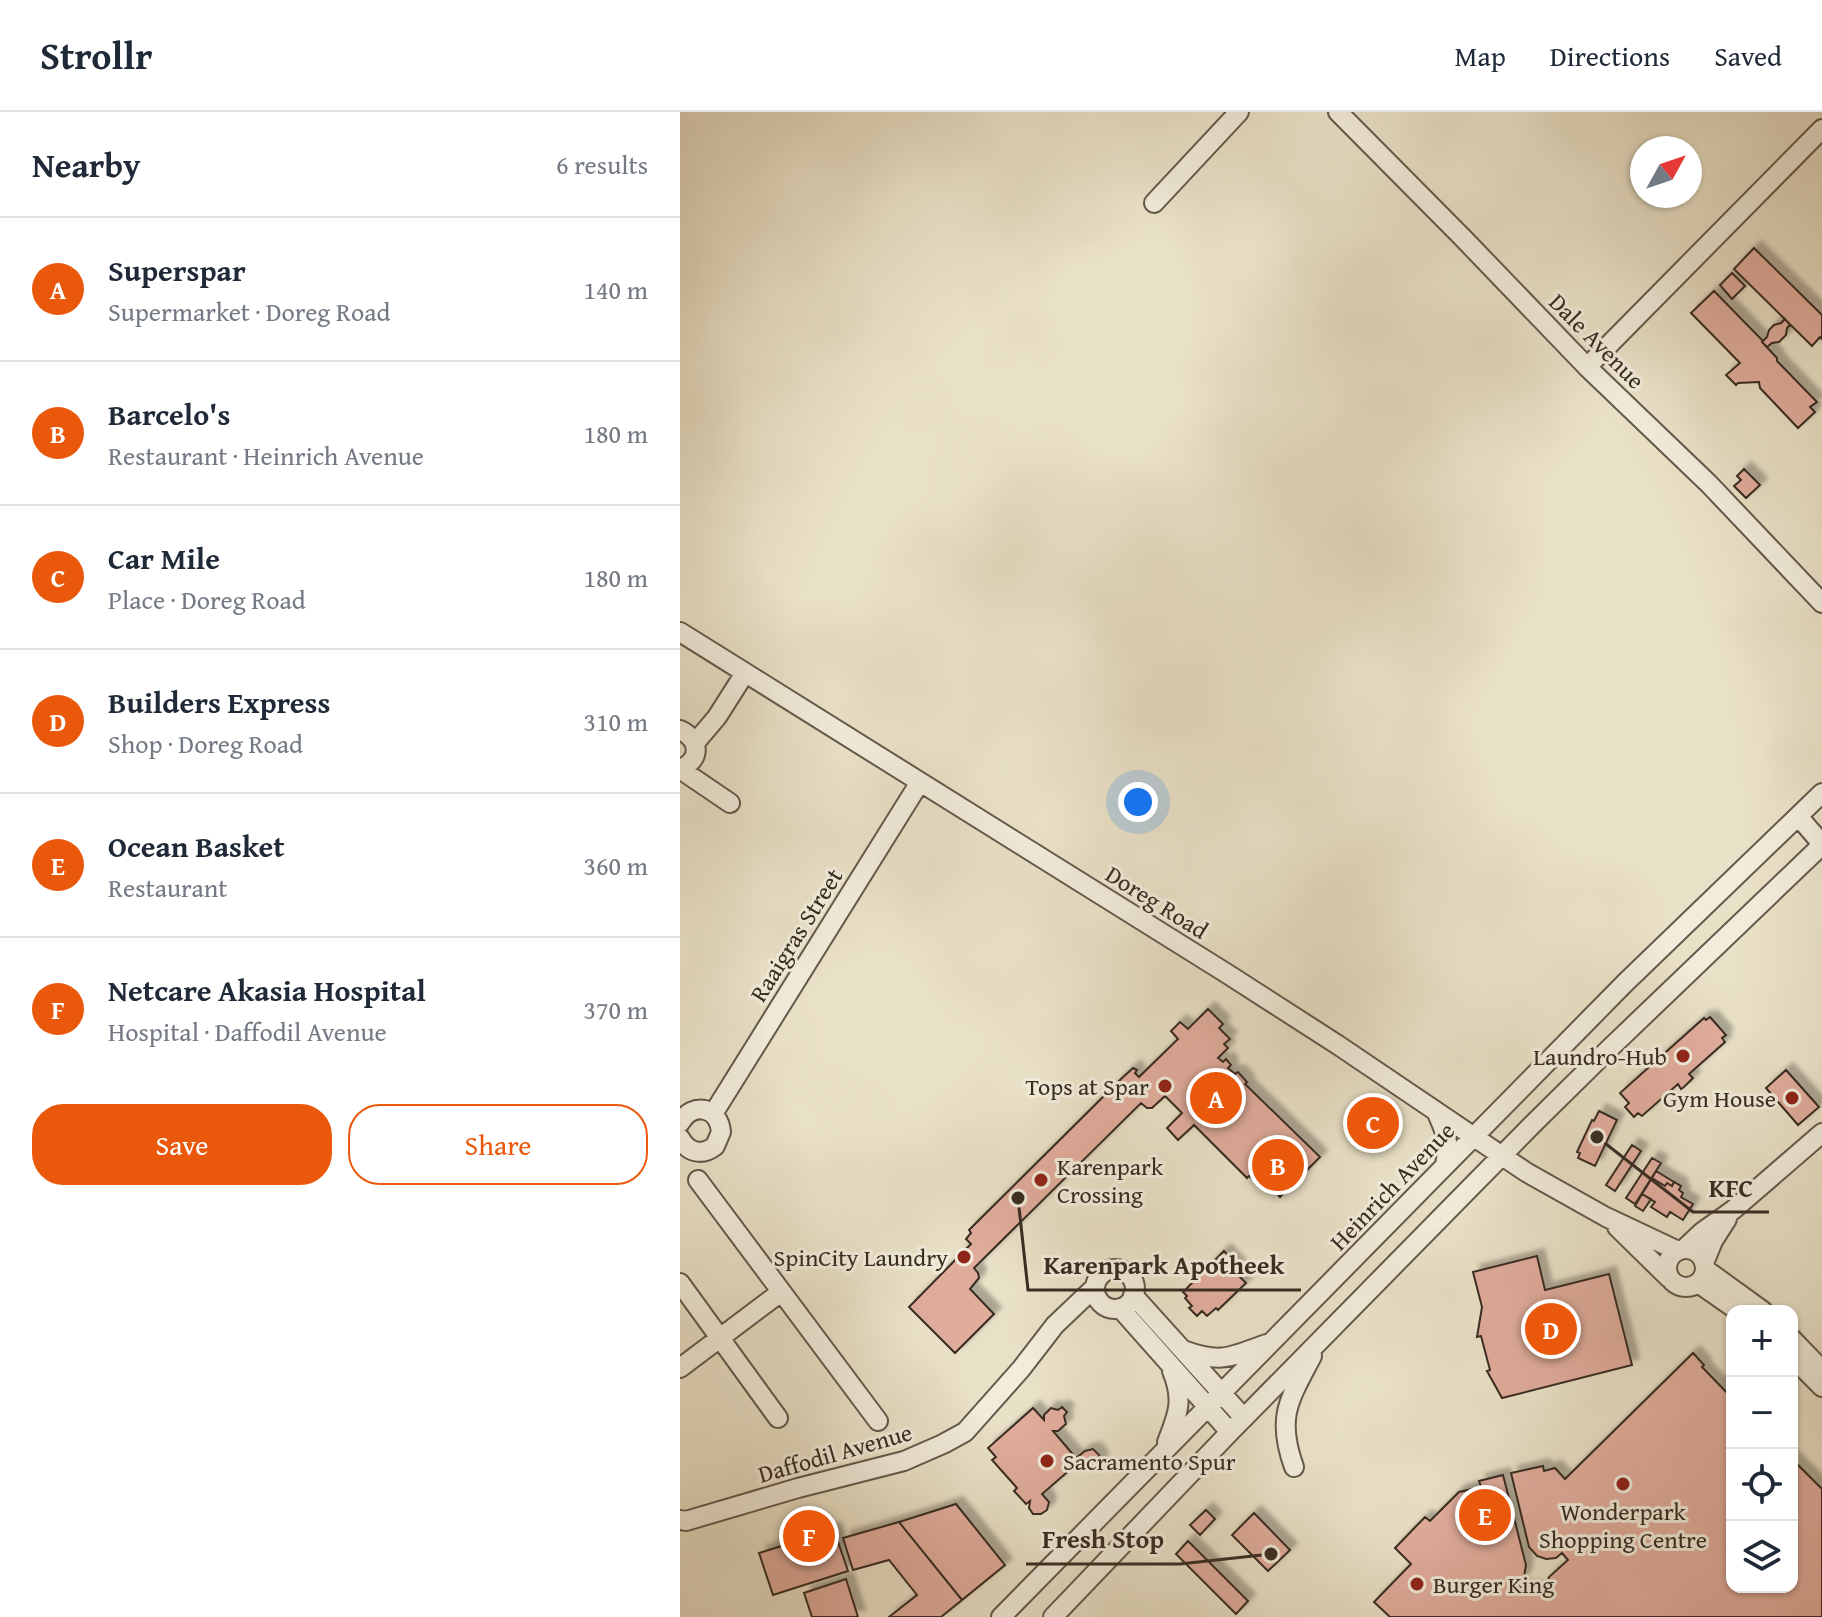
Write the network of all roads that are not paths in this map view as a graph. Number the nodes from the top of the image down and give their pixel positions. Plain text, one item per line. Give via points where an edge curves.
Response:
1 (1239, 112) edge
2 (1338, 112) edge
3 (1822, 129) edge
4 (1154, 203) dead end
5 (1587, 367) junction
6 (1822, 603) edge
7 (680, 632) edge
8 (745, 673) junction
9 (680, 730) edge
10 (695, 743) junction
11 (680, 769) edge
12 (920, 782) junction
13 (1822, 793) edge
14 (730, 803) dead end
15 (1798, 816) junction
16 (1822, 845) edge
17 (1436, 1111) junction
18 (713, 1114) junction
19 (680, 1123) edge
20 (1822, 1133) edge
21 (1473, 1137) junction
22 (684, 1149) edge
23 (1502, 1157) junction
24 (1445, 1165) junction
25 (698, 1180) dead end
26 (1733, 1210) junction
27 (1606, 1217) junction
28 (1681, 1250) junction
29 (1702, 1272) junction
30 (1669, 1278) junction
31 (680, 1283) edge
32 (1095, 1287) junction
33 (781, 1292) junction
34 (1120, 1304) junction
35 (1732, 1305) edge
36 (1754, 1305) edge
37 (720, 1339) junction
38 (1321, 1340) junction
39 (1271, 1342) junction
40 (1798, 1345) edge
41 (1174, 1355) junction
42 (1798, 1363) edge
43 (680, 1368) edge
44 (1021, 1369) junction
45 (1822, 1370) edge
46 (1822, 1387) edge
47 (1221, 1393) junction
48 (1207, 1408) junction
49 (778, 1418) dead end
50 (1244, 1418) junction
51 (878, 1421) dead end
52 (1230, 1432) junction
53 (1163, 1452) junction
54 (1294, 1467) dead end
55 (680, 1520) edge
56 (1001, 1617) edge
57 (1053, 1617) edge

1 - 4 street
2 - 5 street, Dale Avenue
3 - 5 street
5 - 6 street, Dale Avenue
7 - 8 street, Doreg Road
8 - 10 street
8 - 12 street, Doreg Road
9 - 10 street
10 - 11 street via 695,756
11 - 14 street
12 - 17 street, Doreg Road
12 - 18 street, Raaigras Street
13 - 15 street, Heinrich Avenue
15 - 16 street
15 - 21 street, Heinrich Avenue
16 - 23 street
17 - 21 street, Doreg Road
17 - 24 street via 1449,1146
18 - 19 street via 695,1110
18 - 22 street, Raaigras Street via 721,1127 718,1142 707,1151
20 - 26 street
21 - 23 street, Doreg Road
21 - 24 street, Heinrich Avenue
23 - 27 street, Doreg Road
23 - 38 street
24 - 39 street, Heinrich Avenue
25 - 33 street
26 - 28 street
26 - 29 street
27 - 28 street, Doreg Road
27 - 30 street, Doreg Road
28 - 29 street, Doreg Road via 1696,1252
28 - 30 street via 1668,1259
29 - 30 street, Doreg Road via 1690,1287
29 - 35 street, Doreg Road
29 - 36 street, Doreg Road
31 - 37 street
32 - 34 street via 1098,1299
32 - 34 street, Daffodil Avenue via 1105,1272 1125,1272 1133,1282
32 - 44 street, Daffodil Avenue via 1055,1325
33 - 37 street
33 - 51 street
34 - 41 street
34 - 44 street, Daffodil Avenue via 1083,1314
37 - 43 street
37 - 49 street
38 - 50 street
38 - 54 street via 1287,1410 1285,1437
39 - 41 street via 1217,1359
39 - 47 street, Heinrich Avenue
40 - 45 street
41 - 47 street
41 - 48 street
41 - 53 street via 1180,1400
42 - 46 street
44 - 55 street, Daffodil Avenue via 965,1432 943,1444 904,1461
47 - 48 street, Heinrich Avenue
47 - 50 street
48 - 52 street
48 - 53 street, Heinrich Avenue
50 - 52 street
52 - 57 street
53 - 56 street, Heinrich Avenue

